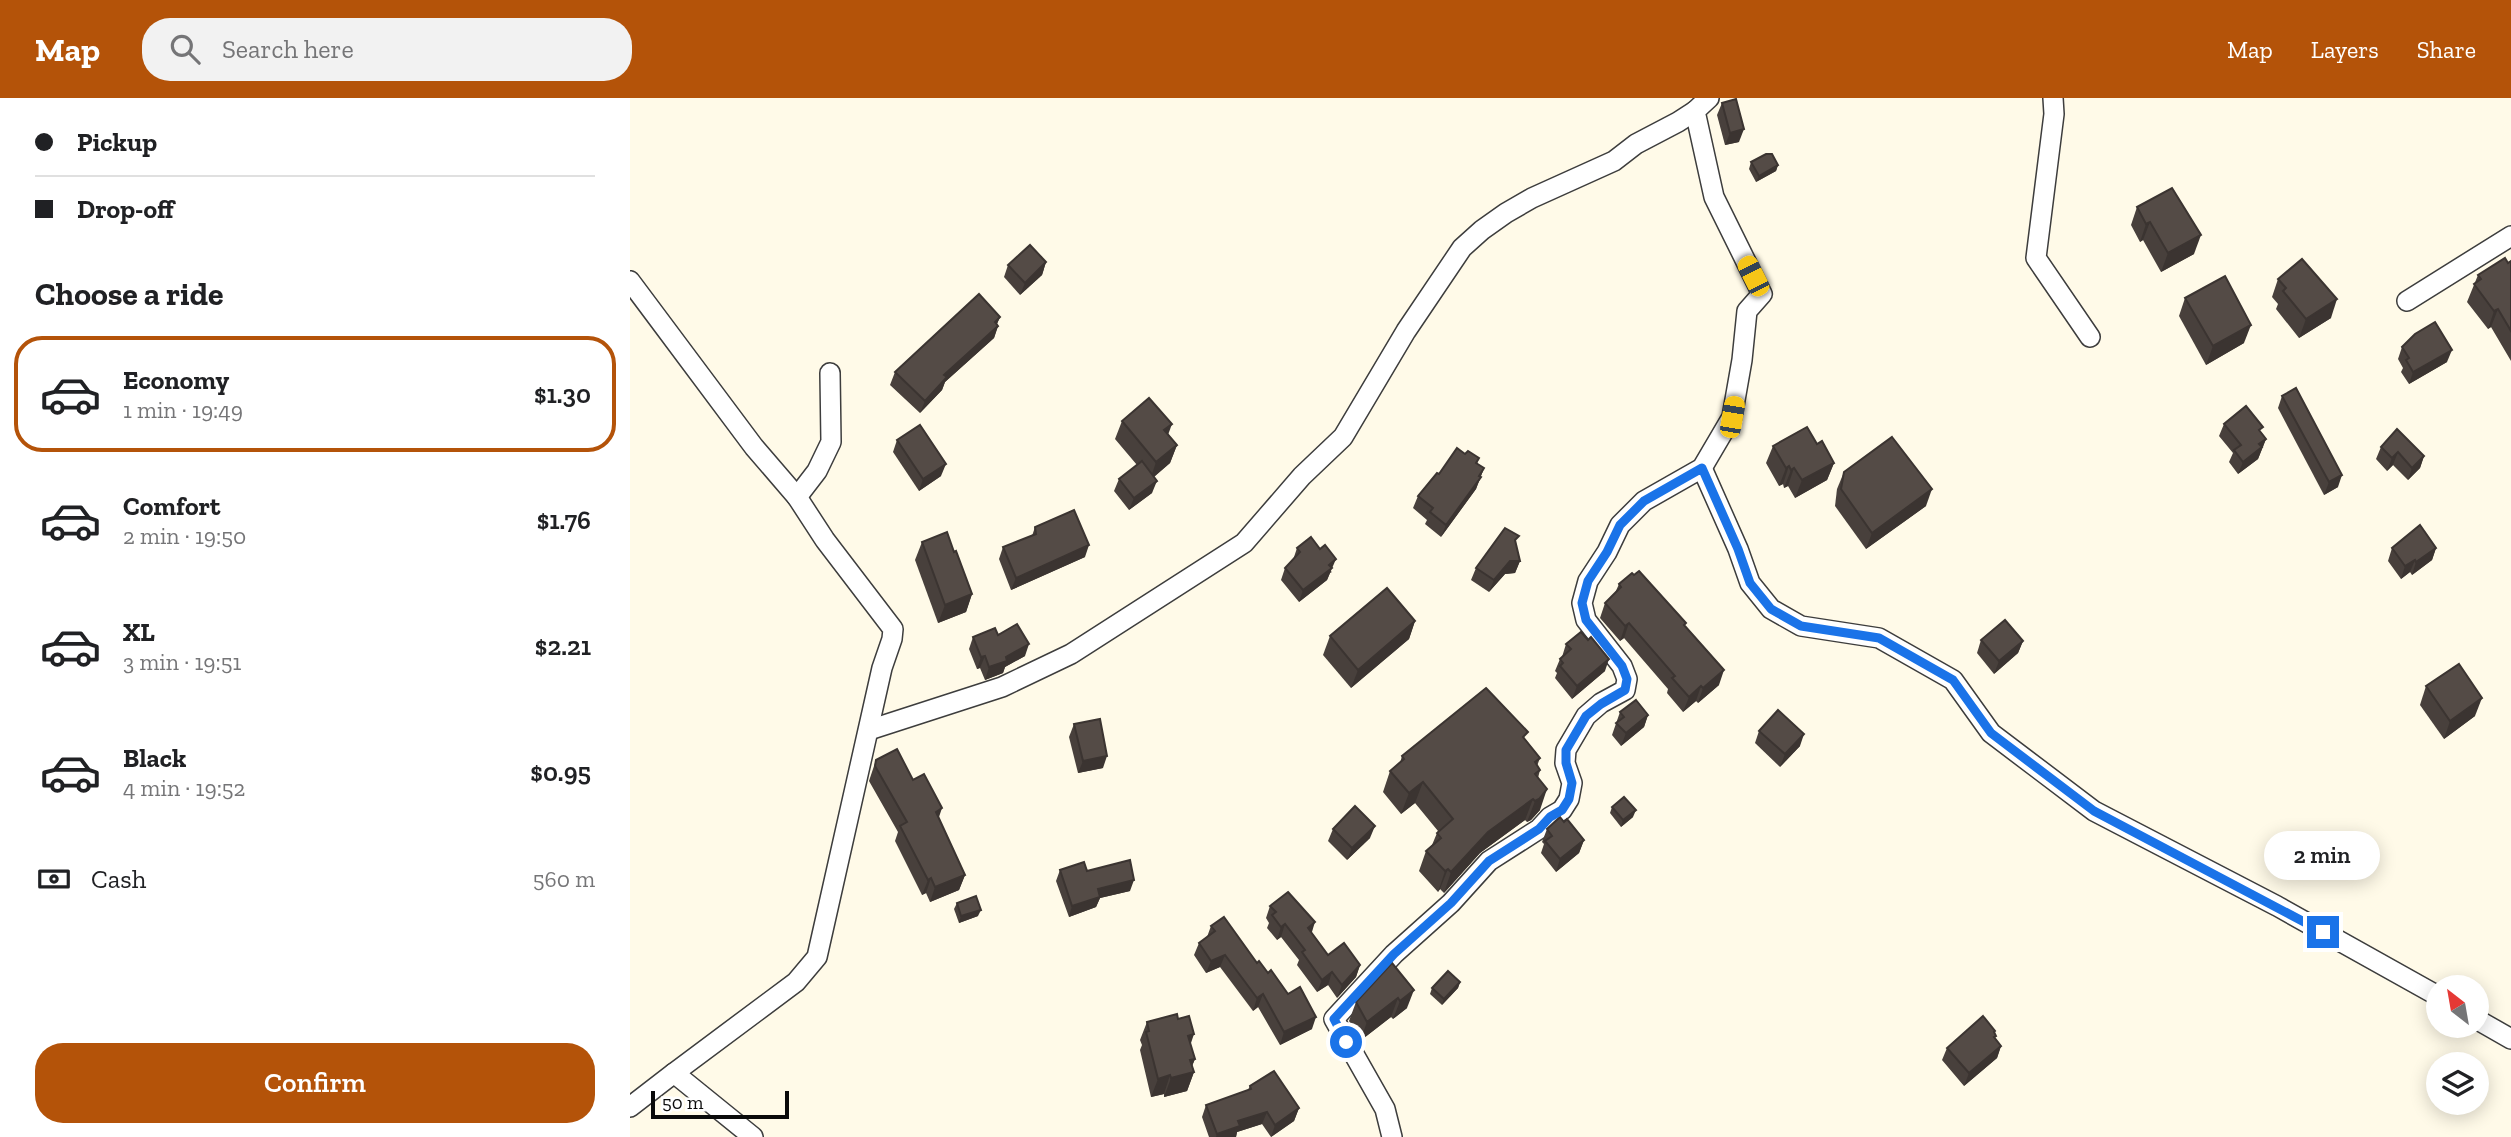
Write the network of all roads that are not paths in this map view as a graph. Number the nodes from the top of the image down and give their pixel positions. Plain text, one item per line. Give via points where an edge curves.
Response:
1 (2053, 98) edge
2 (1702, 104) edge
3 (2511, 236) edge
4 (630, 281) edge
5 (2407, 302) dead end
6 (2090, 337) dead end
7 (830, 373) dead end
8 (1702, 468) junction
9 (797, 497) junction
10 (869, 730) junction
11 (2426, 989) edge
12 (2489, 1026) edge
13 (2511, 1039) edge
14 (674, 1073) junction
15 (630, 1107) edge
16 (753, 1137) edge
17 (1392, 1137) edge

1 - 6 street via 2036,258
2 - 8 street via 1714,197 1762,293 1747,311 1732,417
2 - 10 street via 1614,161 1514,208 1462,248 1343,437 1244,543 1071,654 1002,687
3 - 5 street
4 - 9 street
7 - 9 street via 831,442
8 - 11 street via 1750,583 1771,609 1801,626 1879,638 1953,680 1991,733 2094,811
8 - 17 street via 1644,501 1620,525 1588,581 1582,603 1586,620 1627,679 1625,690 1586,716 1566,750 1572,783 1562,810 1489,861 1334,1019 1385,1109
9 - 10 street via 892,629
10 - 14 street via 817,957 796,982
12 - 13 street
14 - 15 street
14 - 16 street

